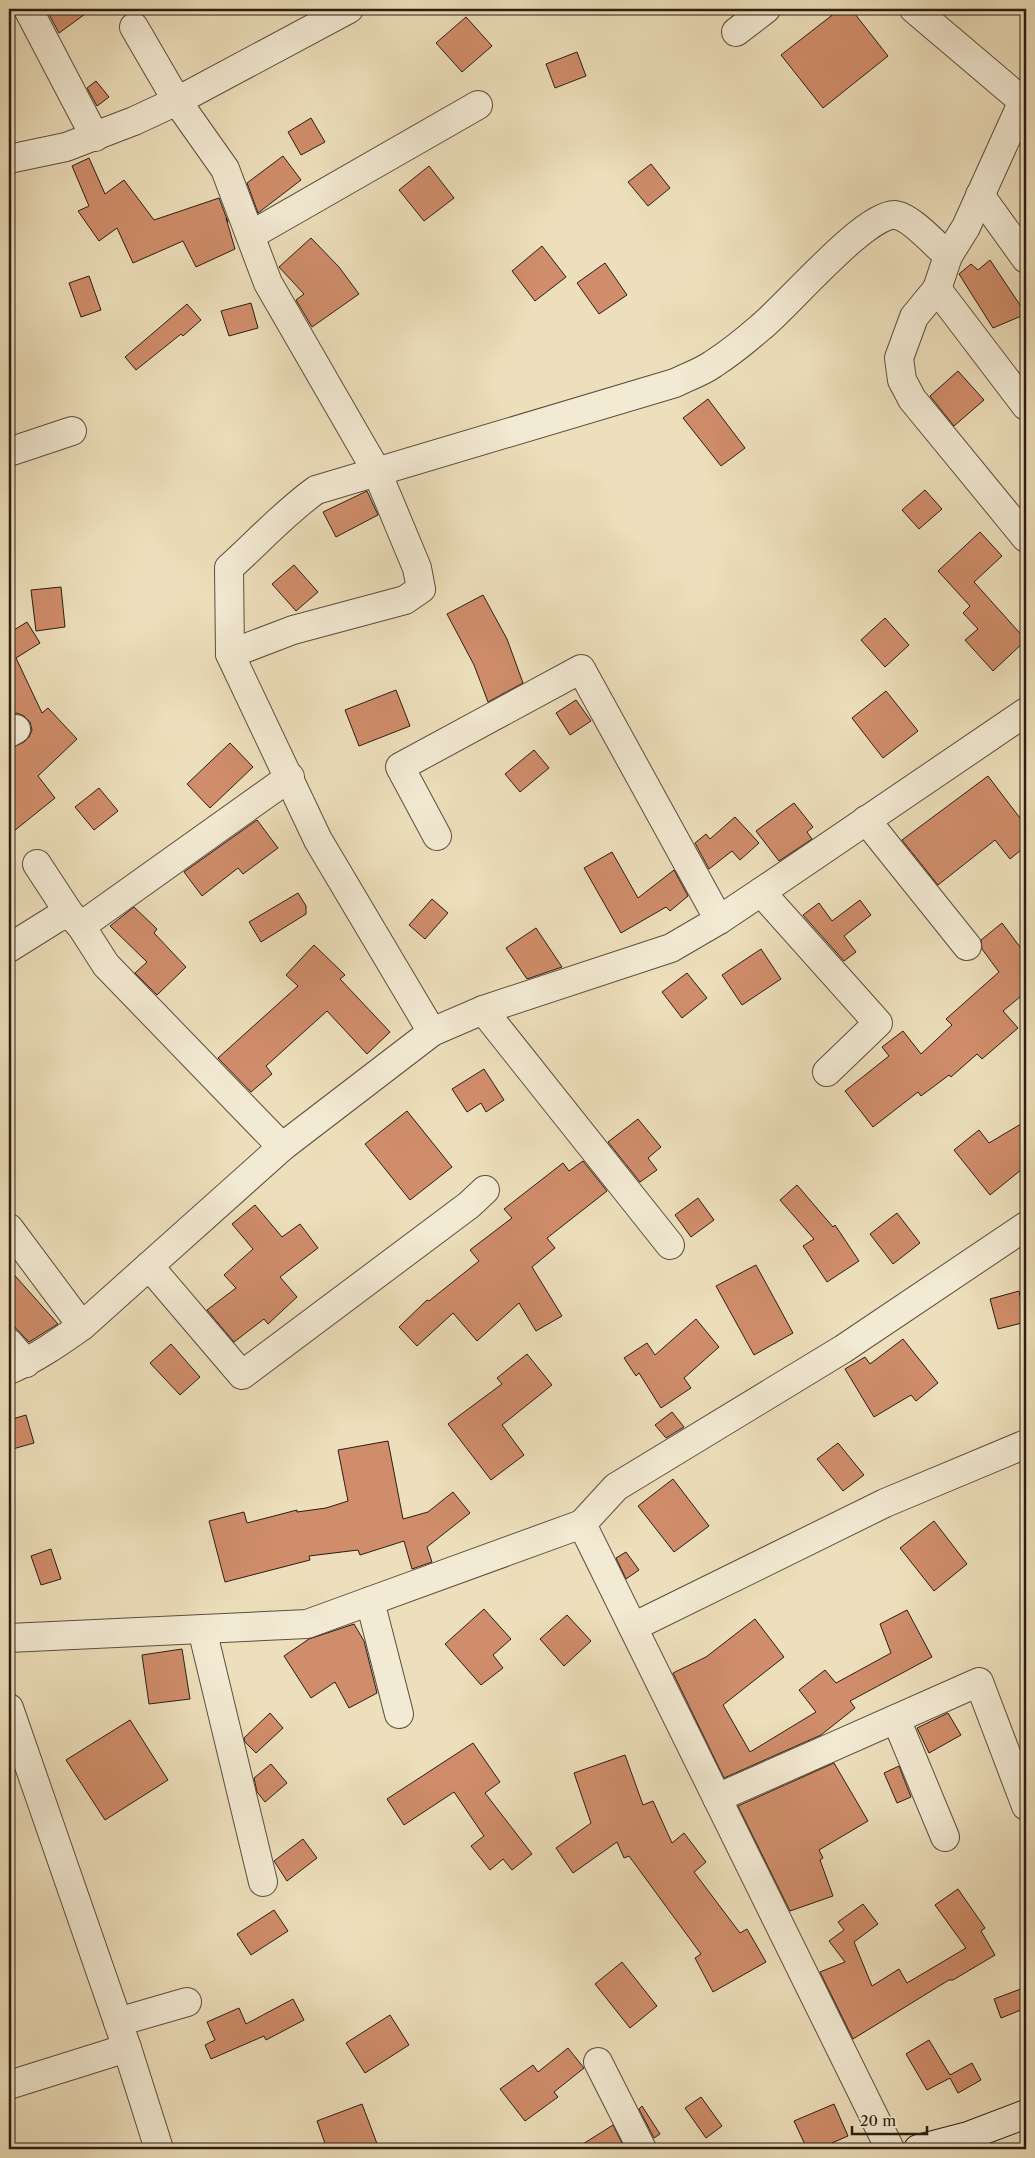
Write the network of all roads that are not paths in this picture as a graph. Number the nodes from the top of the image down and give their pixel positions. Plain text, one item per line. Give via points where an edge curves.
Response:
1 (28, 9) edge
2 (349, 9) edge
3 (766, 9) edge
4 (914, 9) edge
5 (134, 27) dead end
6 (736, 32) dead end
7 (177, 101) junction
8 (1025, 102) edge
9 (478, 106) dead end
10 (95, 137) junction
11 (9, 159) edge
12 (980, 195) junction
13 (251, 235) junction
14 (948, 256) junction
15 (1026, 259) edge
16 (937, 289) junction
17 (1026, 406) edge
18 (72, 431) dead end
19 (9, 452) edge
20 (377, 472) junction
21 (1026, 538) edge
22 (230, 654) junction
23 (1026, 712) edge
24 (290, 777) junction
25 (866, 820) junction
26 (437, 836) dead end
27 (37, 864) dead end
28 (761, 892) junction
29 (75, 919) junction
30 (719, 920) junction
31 (966, 946) dead end
32 (9, 948) edge
33 (483, 1010) junction
34 (432, 1032) junction
35 (827, 1072) dead end
36 (282, 1147) junction
37 (484, 1190) dead end
38 (1026, 1226) edge
39 (9, 1228) edge
40 (670, 1245) dead end
41 (149, 1266) junction
42 (82, 1326) junction
43 (14, 1359) edge
44 (1026, 1444) edge
45 (582, 1524) junction
46 (370, 1601) junction
47 (632, 1627) junction
48 (202, 1628) junction
49 (9, 1638) edge
50 (9, 1708) edge
51 (399, 1714) dead end
52 (896, 1719) junction
53 (718, 1798) junction
54 (1026, 1806) edge
55 (944, 1837) dead end
56 (263, 1882) dead end
57 (188, 2002) dead end
58 (118, 2022) junction
59 (128, 2048) junction
60 (598, 2062) dead end
61 (9, 2085) edge
62 (1026, 2114) edge
63 (159, 2149) edge
64 (642, 2149) edge
65 (890, 2149) edge
66 (918, 2149) edge

1 - 10 street
2 - 7 street
3 - 6 street
4 - 8 street
5 - 7 street
7 - 10 street
7 - 13 street via 225,168
8 - 12 street
9 - 13 street
10 - 11 street via 66,148
12 - 14 street
12 - 15 street
13 - 20 street via 268,283
14 - 16 street
14 - 20 street via 910,221 896,214 882,217 865,228 763,325 712,365 675,383
16 - 17 street
16 - 21 street via 914,317 899,358 902,380 912,399
18 - 19 street
20 - 22 street via 316,490 228,568
20 - 22 street via 417,568 421,588 405,600 293,630
22 - 24 street
23 - 25 street
24 - 29 street
24 - 34 street via 318,840
25 - 28 street
25 - 31 street
26 - 30 street via 400,767 581,669
27 - 29 street
28 - 30 street
28 - 35 street via 878,1023
29 - 32 street via 57,918
29 - 36 street via 106,965
30 - 33 street via 671,948
33 - 34 street
33 - 40 street
34 - 36 street
36 - 41 street
37 - 41 street via 469,1205 242,1375
38 - 45 street via 843,1349 616,1488
39 - 42 street
41 - 42 street
42 - 43 street via 59,1343
44 - 47 street via 885,1503
45 - 46 street
45 - 47 street
46 - 48 street via 307,1624
46 - 51 street
47 - 53 street
48 - 49 street
48 - 56 street
50 - 58 street
52 - 53 street
52 - 54 street via 979,1682
52 - 55 street
53 - 65 street
57 - 58 street
58 - 59 street
59 - 61 street
59 - 63 street
60 - 64 street
62 - 66 street via 968,2136

